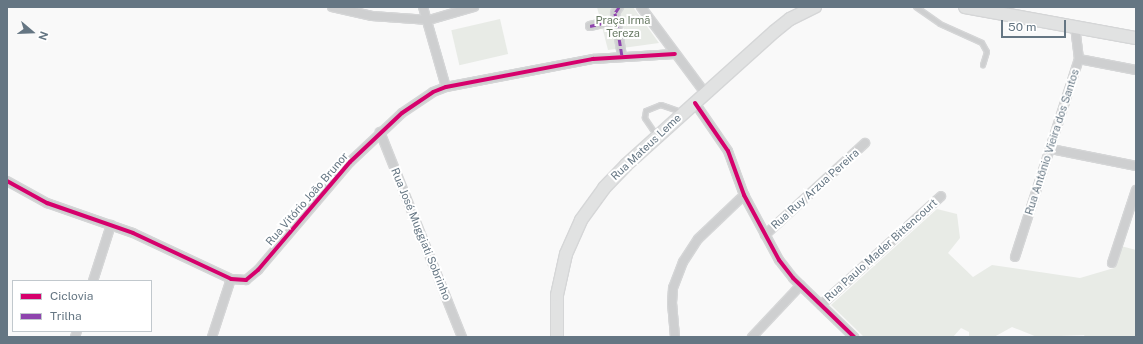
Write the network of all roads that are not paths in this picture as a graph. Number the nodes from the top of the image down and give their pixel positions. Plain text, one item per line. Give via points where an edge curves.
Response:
1 (332, 7) edge
2 (423, 7) edge
3 (474, 7) edge
4 (619, 7) edge
5 (641, 7) edge
6 (815, 7) edge
7 (916, 7) edge
8 (965, 7) edge
9 (429, 20) junction
10 (617, 20) junction
11 (590, 26) dead end
12 (1075, 26) junction
13 (1136, 38) edge
14 (675, 54) junction
15 (622, 56) junction
16 (1079, 59) junction
17 (983, 65) dead end
18 (1136, 70) edge
19 (446, 86) junction
20 (705, 94) junction
21 (695, 103) junction
22 (683, 113) junction
23 (380, 132) junction
24 (657, 136) junction
25 (865, 142) dead end
26 (1050, 148) junction
27 (1136, 166) edge
28 (7, 181) edge
29 (1136, 190) edge
30 (744, 196) junction
31 (941, 196) dead end
32 (111, 225) junction
33 (765, 234) junction
34 (1015, 257) dead end
35 (1112, 264) dead end
36 (231, 279) junction
37 (93, 280) edge
38 (801, 285) junction
39 (821, 305) junction
40 (212, 337) edge
41 (462, 337) edge
42 (557, 337) edge
43 (675, 337) edge
44 (752, 337) edge
45 (854, 337) edge

1 - 9 street via 372,16
2 - 9 street
3 - 9 street
4 - 10 street via 615,13
5 - 14 street
6 - 20 main road, Rua Mateus Leme via 775,31
7 - 17 lane via 940,24 982,43 987,52
8 - 12 main road
9 - 19 street
10 - 11 street
10 - 15 street
12 - 13 main road
12 - 16 street, Rua Antônio Vieira dos Santos
14 - 15 street, Rua Vitório João Brunor
14 - 20 street
15 - 19 street, Rua Vitório João Brunor
16 - 18 street
16 - 26 street, Rua Antônio Vieira dos Santos
19 - 23 street, Rua Vitório João Brunor via 407,110
20 - 21 main road, Rua Mateus Leme
21 - 22 main road, Rua Mateus Leme
21 - 30 street via 728,151
22 - 24 main road, Rua Mateus Leme
22 - 24 lane via 661,105 646,111 645,118
23 - 36 street, Rua Vitório João Brunor via 330,183 253,276 240,281
23 - 41 street, Rua José Muggiati Sobrinho
24 - 42 main road, Rua Mateus Leme via 604,188 573,236 560,274
25 - 33 street, Rua Ruy Arzua Pereira
26 - 27 street
26 - 34 street, Rua Antônio Vieira dos Santos
28 - 32 street via 47,203
29 - 35 street
30 - 33 street
30 - 43 street via 698,239 683,262 672,303
31 - 39 street, Rua Paulo Mader Bittencourt
32 - 36 street via 154,241
32 - 37 street
33 - 38 street via 779,260
36 - 40 street
38 - 39 street
38 - 44 street
39 - 45 street

